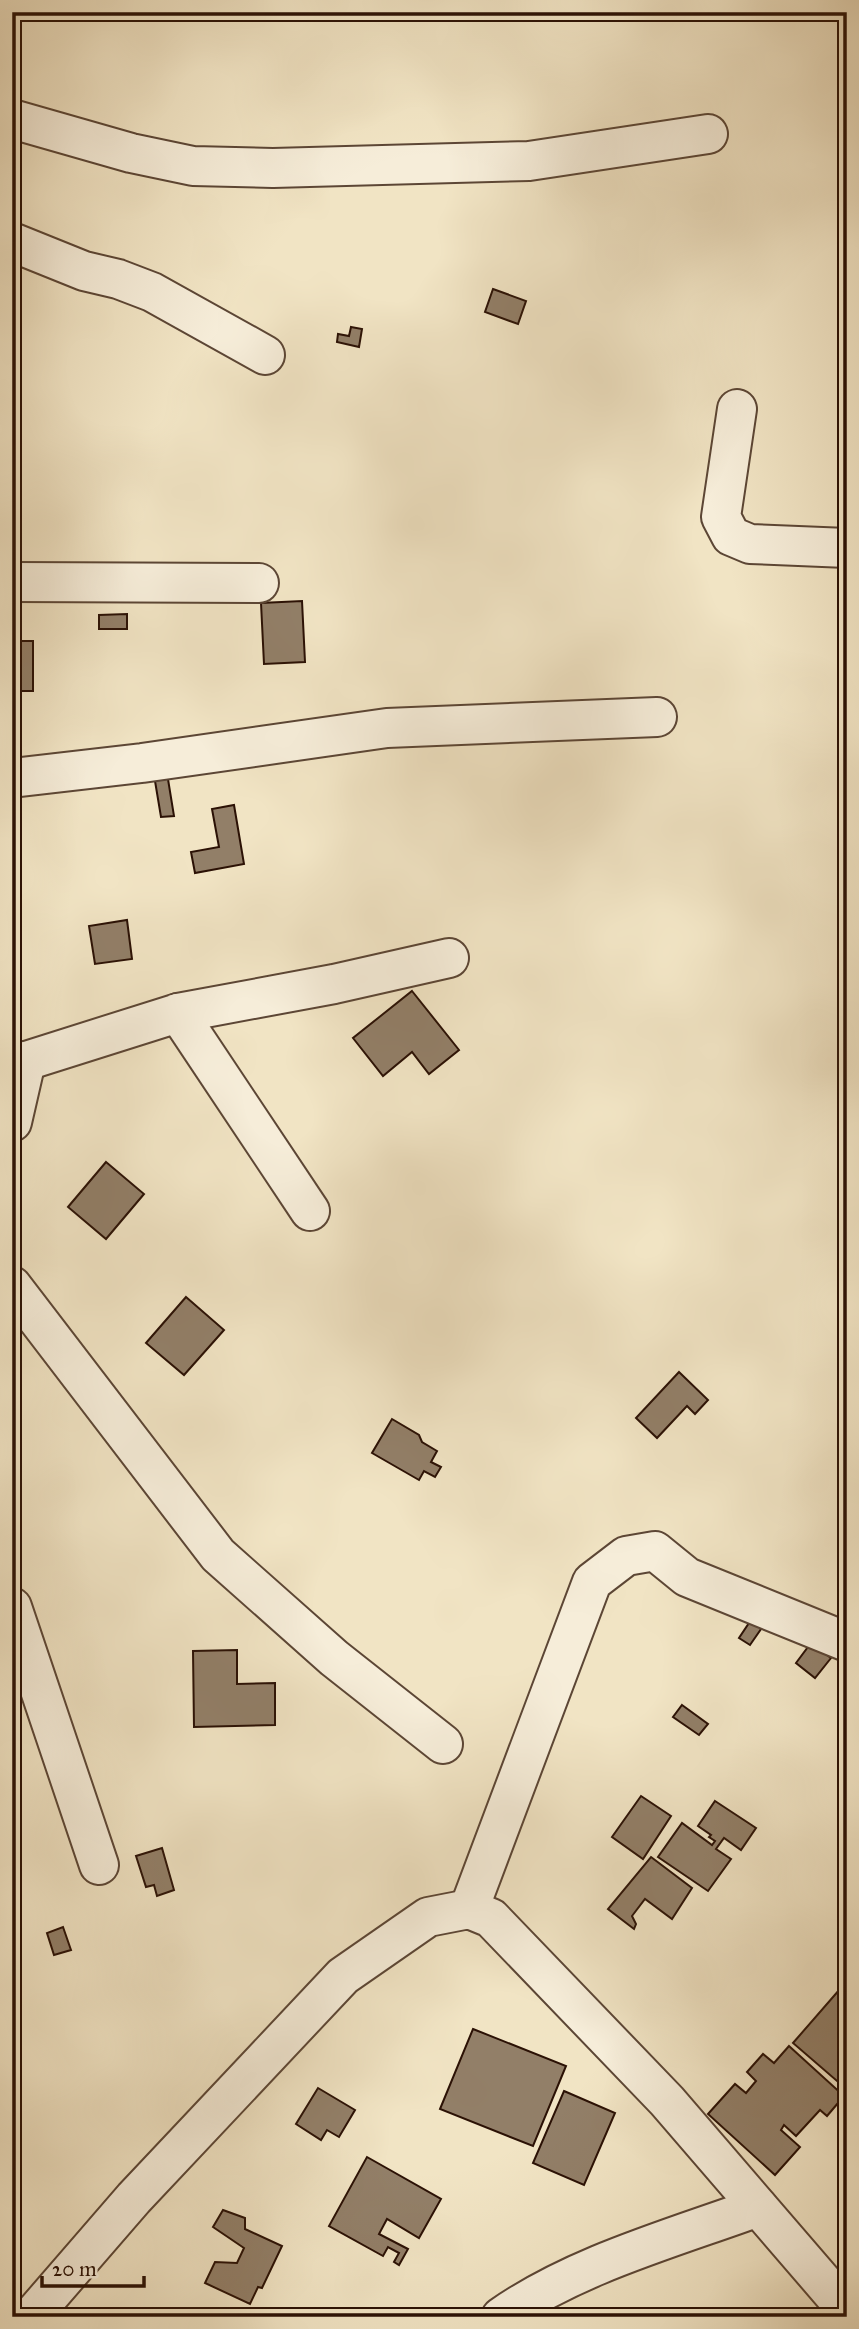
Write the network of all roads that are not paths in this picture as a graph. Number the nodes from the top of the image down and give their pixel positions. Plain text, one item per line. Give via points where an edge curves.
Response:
1 (12, 119) edge
2 (708, 134) dead end
3 (12, 242) edge
4 (265, 355) dead end
5 (737, 409) dead end
6 (847, 548) edge
7 (12, 582) edge
8 (259, 583) dead end
9 (657, 717) dead end
10 (12, 778) edge
11 (449, 958) dead end
12 (178, 1013) junction
13 (19, 1062) edge
14 (12, 1122) edge
15 (310, 1211) dead end
16 (12, 1286) edge
17 (12, 1607) edge
18 (847, 1642) edge
19 (443, 1744) dead end
20 (99, 1865) dead end
21 (469, 1909) junction
22 (758, 2207) junction
23 (842, 2296) edge
24 (31, 2317) edge
25 (501, 2317) edge

1 - 2 street via 194,166 529,161
3 - 4 street via 152,292
5 - 6 street via 721,517 731,536 750,544
7 - 8 street
9 - 10 street via 387,728
11 - 12 street via 334,985
12 - 13 street
12 - 15 street
13 - 14 street
16 - 19 street via 218,1555 334,1658
17 - 20 street
18 - 21 street via 687,1577 654,1551 625,1556 592,1582
21 - 22 street via 491,1918 667,2101
21 - 24 street via 428,1917 343,1976 134,2198
22 - 23 street
22 - 25 street via 560,2282

